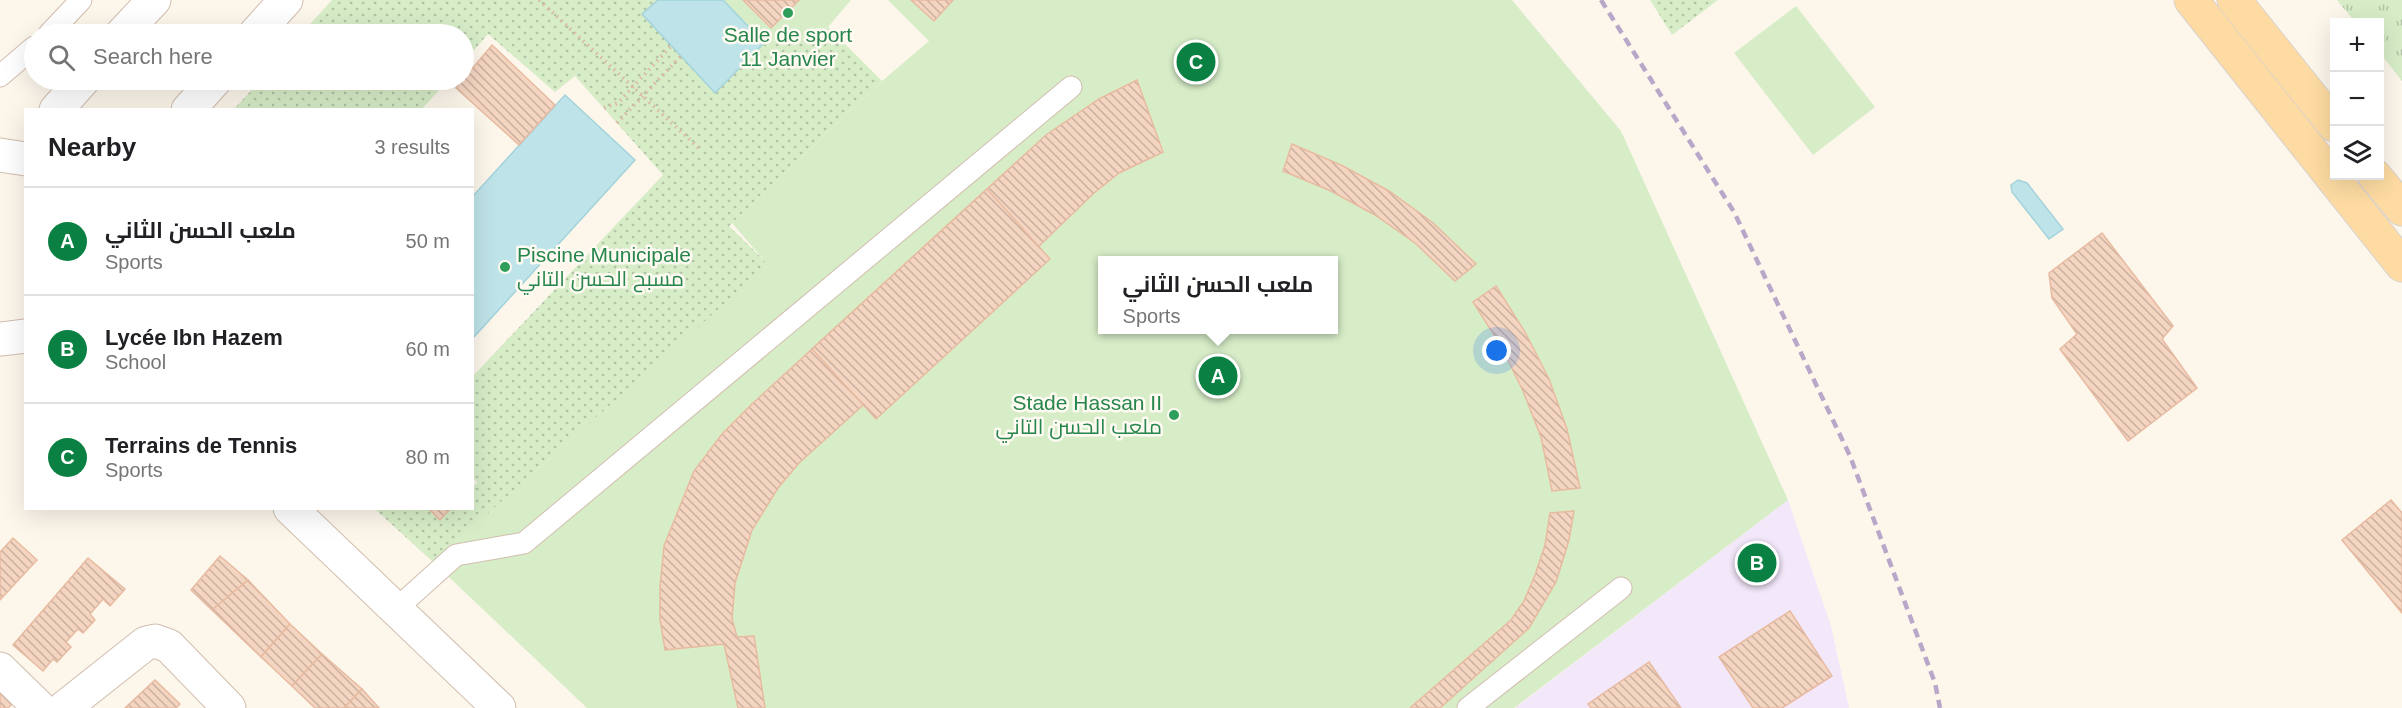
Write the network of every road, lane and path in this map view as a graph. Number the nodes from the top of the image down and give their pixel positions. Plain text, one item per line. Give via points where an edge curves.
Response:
1 (81, 0) edge
2 (154, 0) edge
3 (286, 0) edge
4 (538, 0) edge
5 (2191, 0) edge
6 (2234, 0) edge
7 (58, 24) edge
8 (131, 24) edge
9 (264, 24) edge
10 (671, 46) dead end
11 (24, 56) edge
12 (681, 57) dead end
13 (0, 76) edge
14 (634, 86) junction
15 (1071, 87) dead end
16 (74, 90) edge
17 (206, 90) edge
18 (644, 95) junction
19 (58, 108) edge
20 (190, 108) edge
21 (604, 108) dead end
22 (2330, 120) edge
23 (617, 123) dead end
24 (701, 150) dead end
25 (2378, 180) edge
26 (2402, 209) edge
27 (2402, 265) edge
28 (24, 336) edge
29 (0, 339) edge
30 (292, 510) edge
31 (1621, 588) dead end
32 (396, 609) junction
33 (0, 669) edge
34 (40, 708) edge
35 (64, 708) edge
36 (229, 708) edge
37 (500, 708) edge
38 (1468, 708) edge

1 - 7 lane
2 - 8 street
3 - 9 street
4 - 14 path
5 - 27 main road
6 - 22 main road
10 - 14 path
11 - 13 lane
12 - 18 path
14 - 18 path
14 - 21 path via 618,103
15 - 32 lane via 524,543 456,555
16 - 19 street
17 - 20 street
18 - 23 path
18 - 24 path
25 - 26 main road
28 - 29 street
30 - 32 street
31 - 38 lane
32 - 37 street
33 - 34 street
35 - 36 street via 146,643 155,641 168,646

